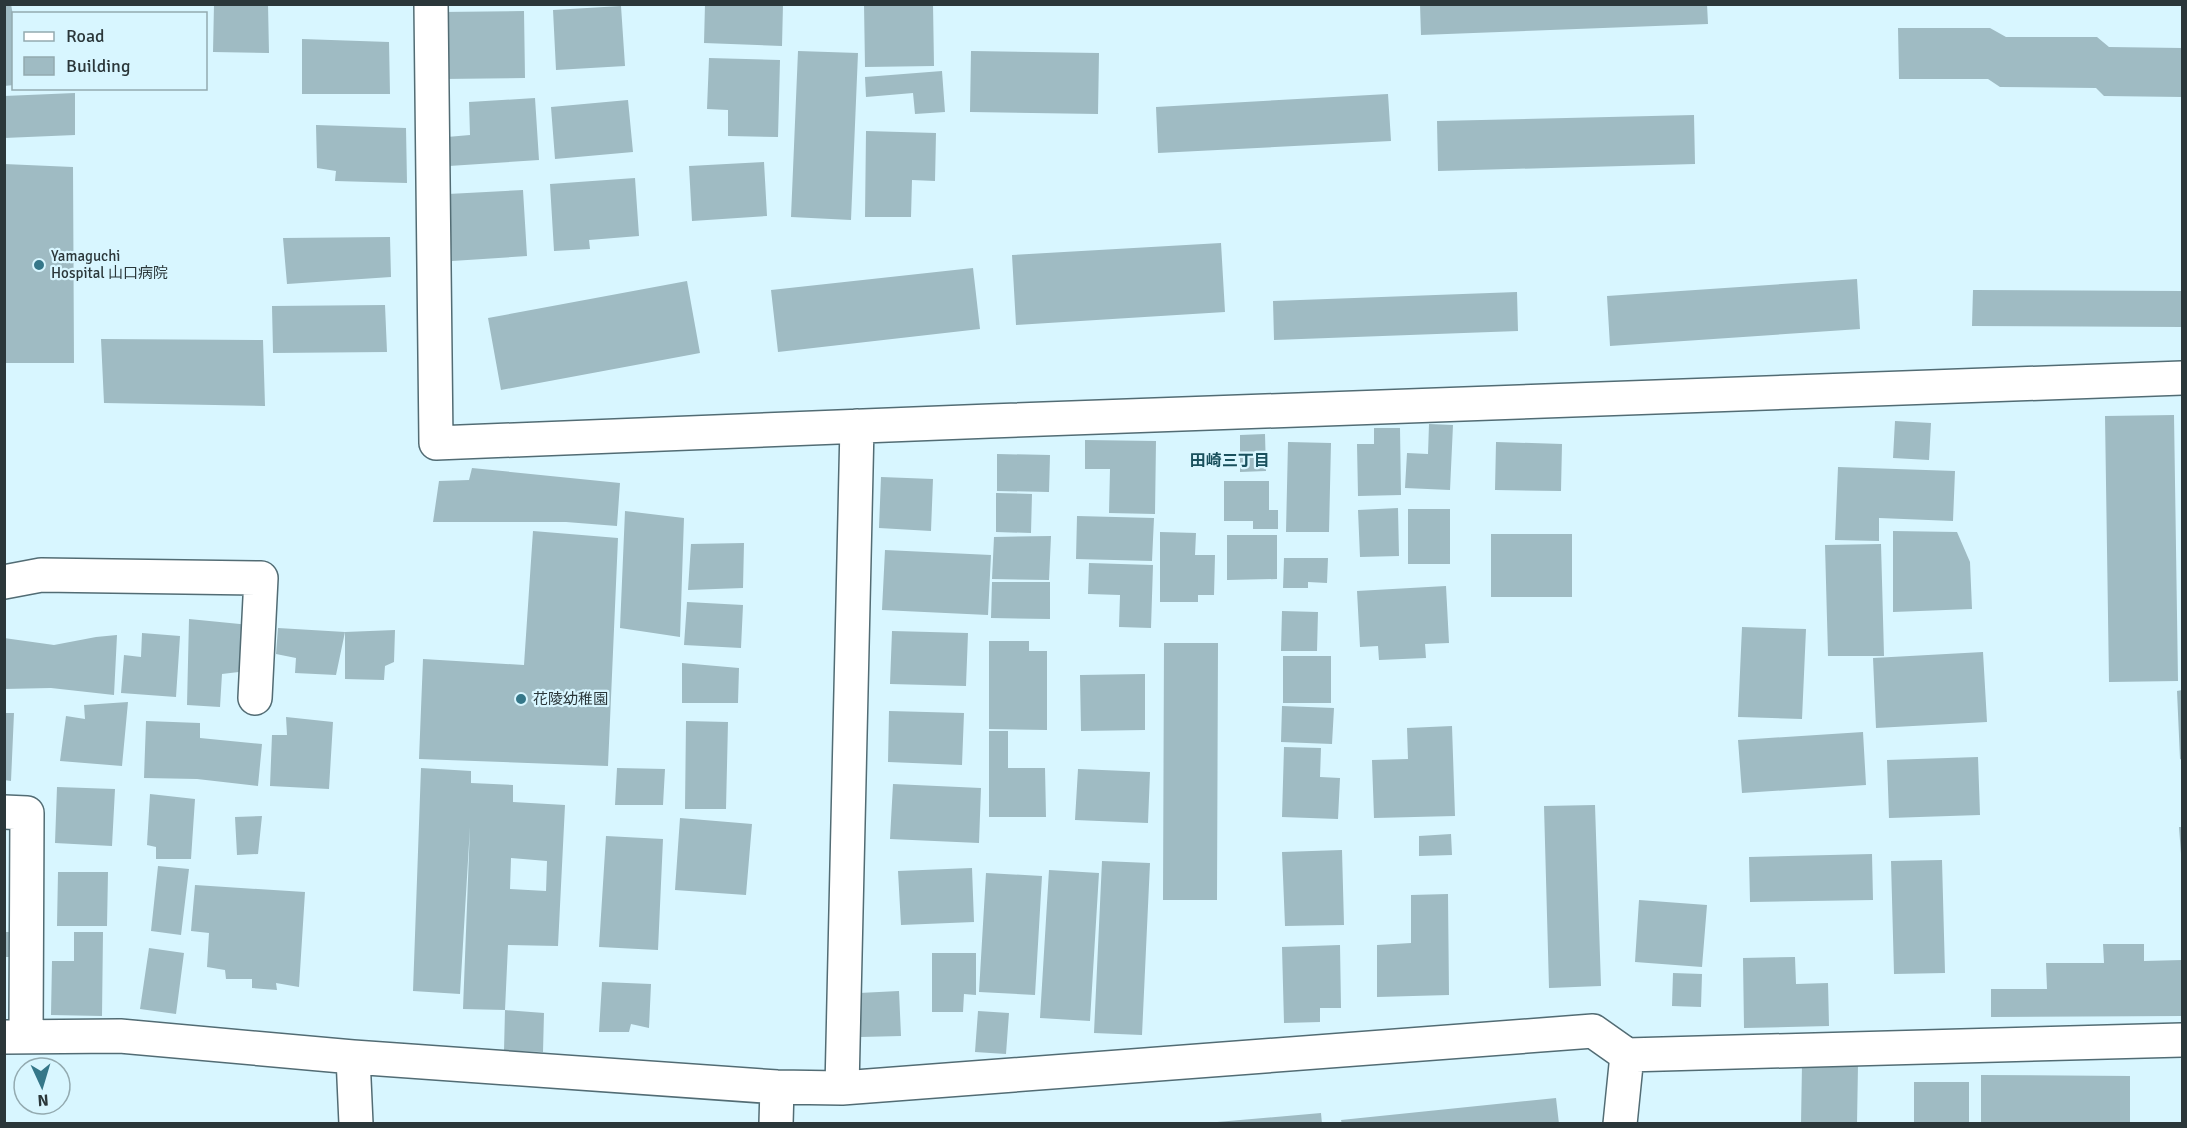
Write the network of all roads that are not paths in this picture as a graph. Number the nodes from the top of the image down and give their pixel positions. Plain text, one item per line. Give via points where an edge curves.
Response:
1 (431, 4) edge
2 (2182, 378) edge
3 (857, 426) junction
4 (4, 582) edge
5 (255, 698) dead end
6 (4, 812) edge
7 (15, 1036) edge
8 (2182, 1040) edge
9 (1627, 1055) junction
10 (353, 1057) junction
11 (777, 1087) junction
12 (842, 1088) junction
13 (356, 1124) edge
14 (776, 1124) edge
15 (1620, 1124) edge

1 - 3 street via 436,443
2 - 3 street
3 - 12 street
4 - 5 street via 41,575 261,578
6 - 7 street via 27,813
7 - 10 street via 120,1036
8 - 9 street
9 - 12 street via 1593,1031
9 - 15 street
10 - 11 street
10 - 13 street
11 - 12 street
11 - 14 street

